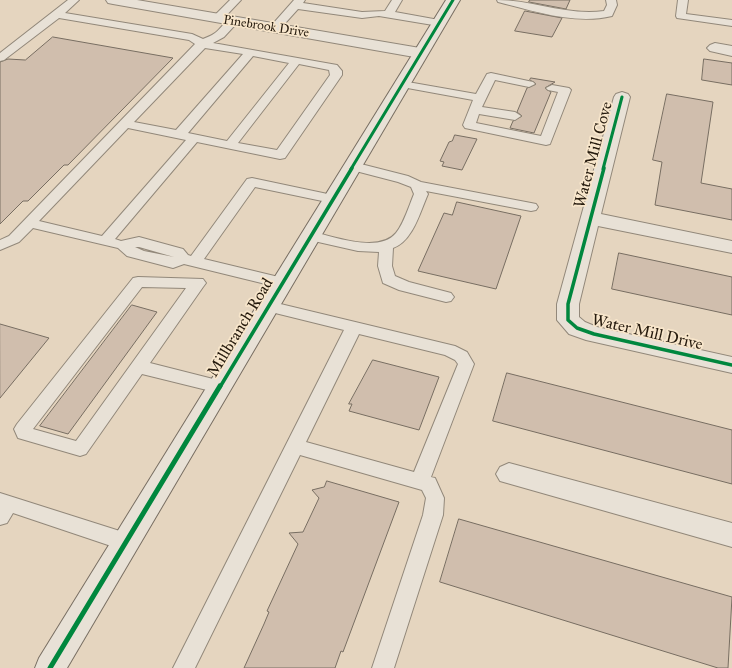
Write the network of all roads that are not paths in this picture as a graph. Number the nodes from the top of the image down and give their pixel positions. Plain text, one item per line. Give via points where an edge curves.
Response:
1 (74, 0) edge
2 (113, 0) edge
3 (236, 0) edge
4 (319, 0) edge
5 (397, 0) edge
6 (453, 0) edge
7 (502, 0) edge
8 (610, 0) edge
9 (683, 0) edge
10 (298, 3) edge
11 (344, 4) dead end
12 (366, 7) dead end
13 (57, 14) junction
14 (384, 14) junction
15 (217, 19) junction
16 (232, 22) junction
17 (439, 23) junction
18 (732, 23) edge
19 (275, 28) junction
20 (202, 44) junction
21 (715, 48) dead end
22 (732, 51) edge
23 (250, 53) junction
24 (420, 53) junction
25 (0, 58) edge
26 (296, 61) junction
27 (402, 84) junction
28 (529, 84) dead end
29 (552, 88) dead end
30 (622, 97) dead end
31 (480, 98) junction
32 (475, 110) junction
33 (515, 116) dead end
34 (539, 121) dead end
35 (125, 124) junction
36 (552, 124) junction
37 (178, 135) junction
38 (194, 138) junction
39 (230, 145) junction
40 (352, 166) junction
41 (417, 184) junction
42 (332, 199) junction
43 (531, 207) dead end
44 (590, 218) junction
45 (30, 223) junction
46 (310, 236) junction
47 (106, 241) junction
48 (0, 246) edge
49 (732, 247) edge
50 (386, 248) junction
51 (189, 261) junction
52 (282, 283) junction
53 (446, 297) dead end
54 (268, 306) junction
55 (354, 327) junction
56 (732, 365) edge
57 (139, 367) junction
58 (219, 387) junction
59 (295, 446) junction
60 (509, 474) dead end
61 (420, 481) junction
62 (3, 507) edge
63 (732, 535) edge
64 (126, 542) junction
65 (50, 668) edge
66 (184, 668) edge
67 (383, 668) edge

1 - 13 lane
2 - 15 street, Pinebrook Drive
3 - 15 lane
4 - 11 lane
5 - 14 lane
6 - 17 street, Millbranch Road
7 - 8 lane via 566,15 597,16 608,14 612,5
9 - 18 lane via 681,16
10 - 14 lane via 362,15
10 - 19 lane
12 - 14 lane
13 - 20 lane via 192,37
13 - 25 lane
14 - 17 lane
15 - 16 street, Pinebrook Drive
16 - 19 street, Pinebrook Drive
16 - 20 lane via 220,35
17 - 24 street, Millbranch Road
19 - 24 street, Pinebrook Drive
20 - 23 lane
20 - 35 lane
21 - 22 street
23 - 26 lane
23 - 37 lane
24 - 27 street, Millbranch Road
26 - 39 lane
26 - 39 lane via 333,67 336,74 280,155
27 - 31 lane
27 - 40 street, Millbranch Road
28 - 31 lane via 491,76
29 - 36 lane via 565,90
30 - 44 street, Water Mill Cove
31 - 32 lane
32 - 33 lane
32 - 36 lane via 469,125 546,141
34 - 36 lane
35 - 37 lane
35 - 45 lane
37 - 38 lane
38 - 39 lane
38 - 47 lane
40 - 41 lane via 403,178
40 - 42 street, Millbranch Road
41 - 43 lane
41 - 50 lane via 421,194 400,238
42 - 46 street, Millbranch Road
42 - 51 lane via 252,182
44 - 49 street
44 - 56 street, Water Mill Drive via 568,304 568,320 573,325 594,334
45 - 47 lane
45 - 48 lane via 14,240
46 - 50 lane via 364,247
46 - 52 street, Millbranch Road
47 - 51 lane via 124,246 139,242 178,252
50 - 53 lane via 385,266 388,279
51 - 52 lane
52 - 54 street, Millbranch Road
54 - 55 lane
54 - 58 street, Millbranch Road
55 - 59 lane
55 - 61 lane via 449,350 461,356 466,364
57 - 57 lane via 198,284 138,282 22,429 24,433 80,449
57 - 58 lane
58 - 64 street, Millbranch Road
59 - 61 lane
59 - 66 lane
60 - 63 street
61 - 67 lane via 428,484 435,498 433,515
62 - 64 lane
64 - 65 street, Millbranch Road

